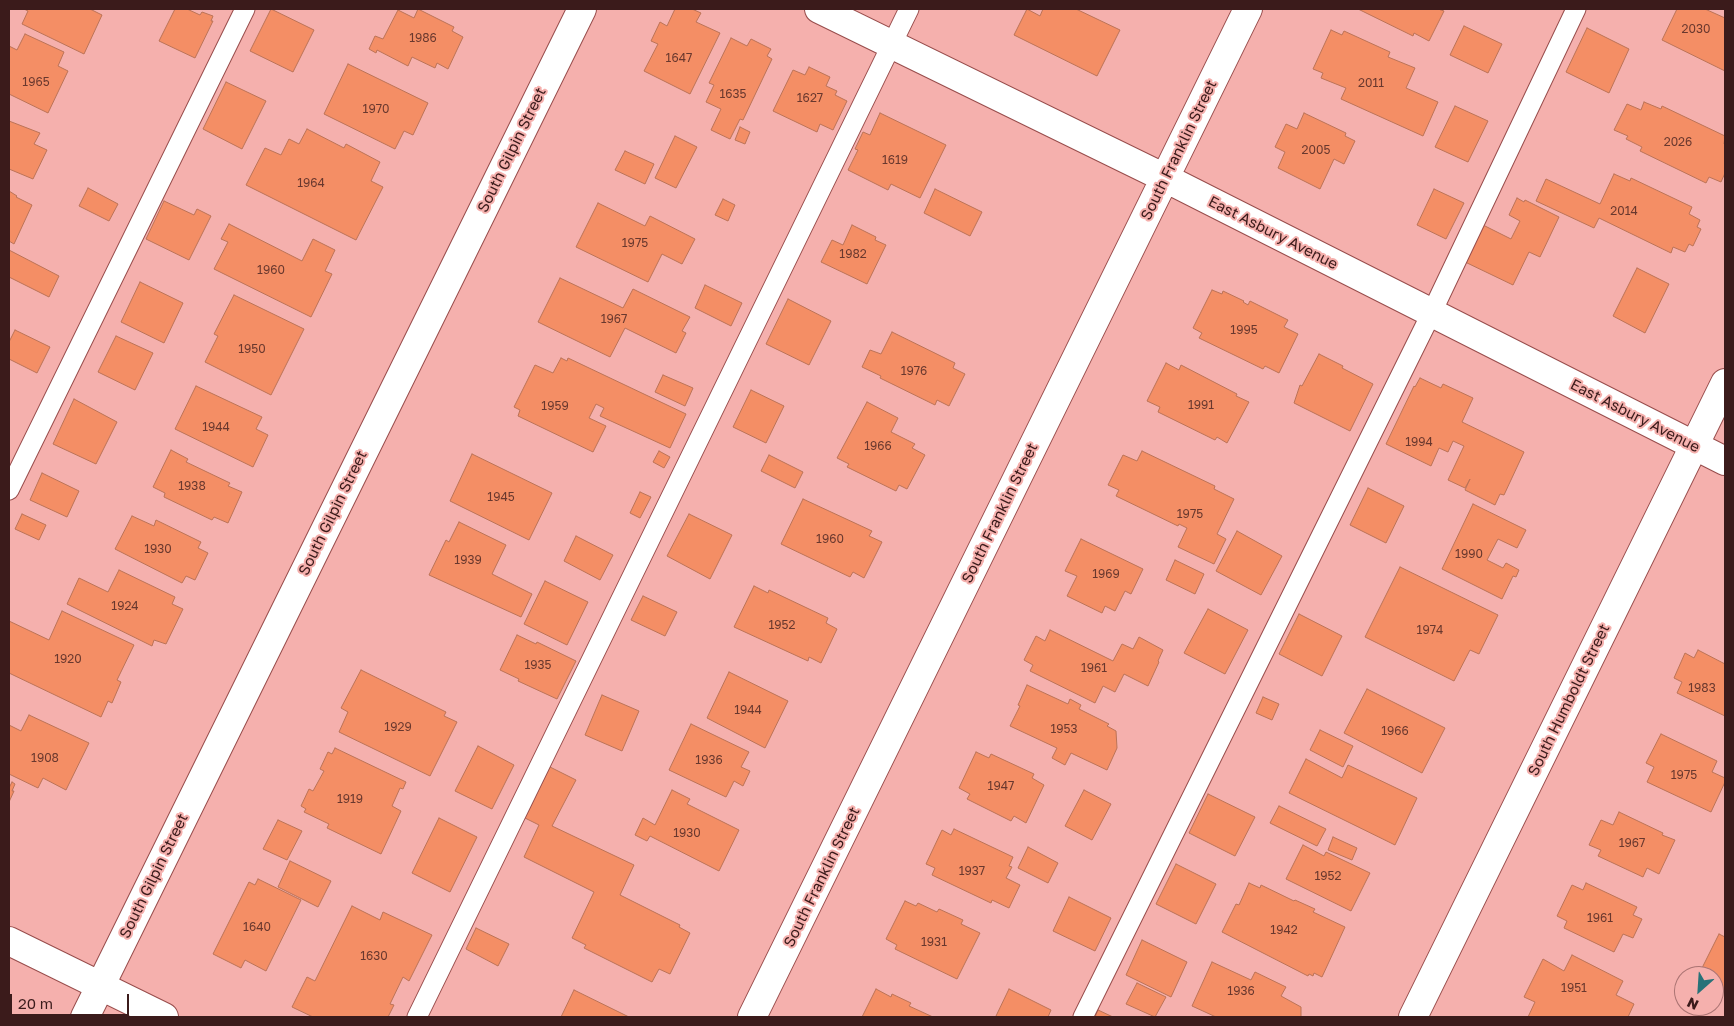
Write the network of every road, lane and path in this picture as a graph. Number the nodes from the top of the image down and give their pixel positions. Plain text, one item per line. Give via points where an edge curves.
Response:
1 (244, 9) edge
2 (582, 9) edge
3 (819, 9) edge
4 (909, 9) edge
5 (1248, 9) edge
6 (1576, 9) edge
7 (891, 44) junction
8 (1165, 178) junction
9 (1432, 312) junction
10 (1725, 383) edge
11 (1694, 446) junction
12 (1725, 461) edge
13 (9, 490) edge
14 (9, 941) edge
15 (101, 986) junction
16 (85, 1017) edge
17 (164, 1017) edge
18 (417, 1017) edge
19 (752, 1017) edge
20 (1083, 1017) edge
21 (1413, 1017) edge

1 - 13 lane
2 - 15 street, South Gilpin Street
3 - 7 street, East Asbury Avenue
4 - 7 lane
5 - 8 street, South Franklin Street
6 - 9 lane
7 - 8 street, East Asbury Avenue
7 - 18 lane
8 - 9 street, East Asbury Avenue
8 - 19 street, South Franklin Street
9 - 11 street, East Asbury Avenue
9 - 20 lane
10 - 11 street, South Humboldt Street
11 - 12 street, East Asbury Avenue
11 - 21 street, South Humboldt Street
14 - 15 street
15 - 16 street, South Gilpin Street
15 - 17 street

